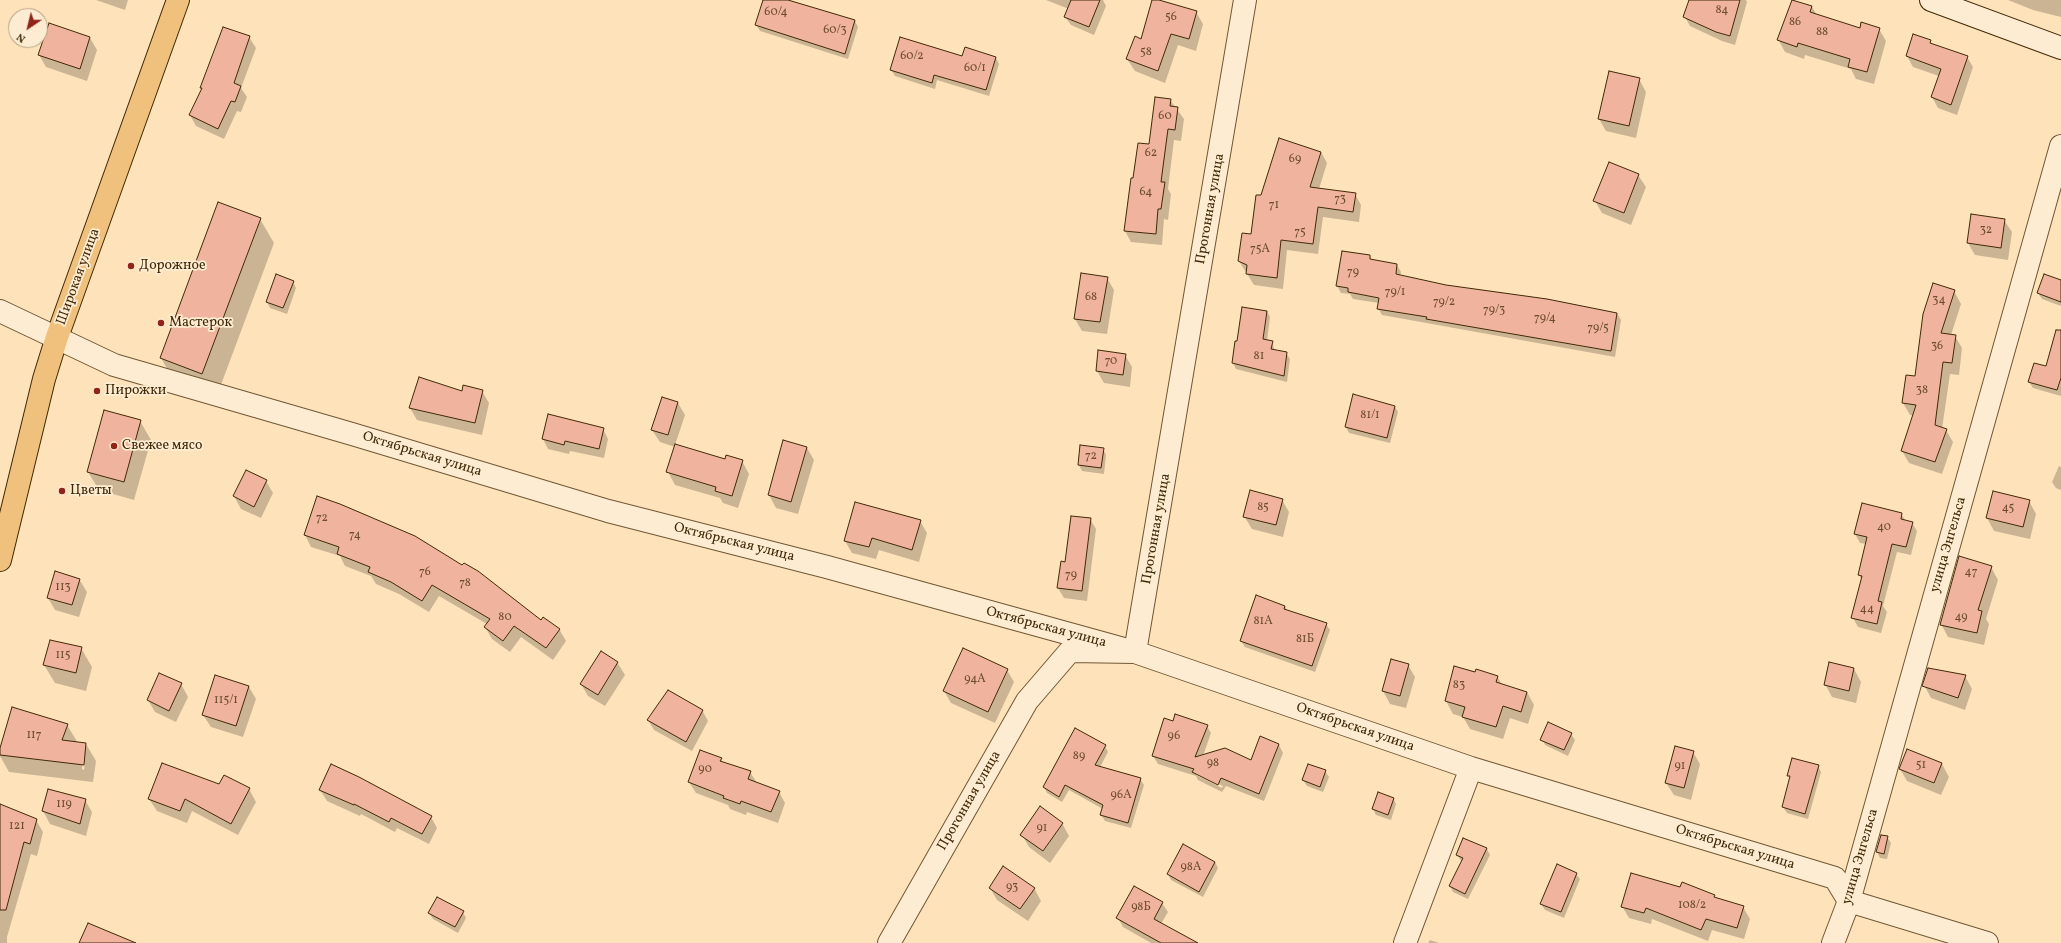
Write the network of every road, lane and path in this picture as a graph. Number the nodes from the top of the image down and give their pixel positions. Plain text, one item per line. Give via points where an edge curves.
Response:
1 (178, 0) edge
2 (1246, 0) edge
3 (1931, 0) edge
4 (2061, 48) edge
5 (2061, 146) edge
6 (0, 311) edge
7 (57, 337) junction
8 (0, 560) edge
9 (1135, 652) junction
10 (1471, 768) junction
11 (1849, 901) junction
12 (889, 943) edge
13 (1405, 943) edge
14 (1833, 943) edge
15 (1987, 943) edge

1 - 7 main road, Широкая улица
2 - 9 street, Прогонная улица
3 - 4 street
5 - 11 street, улица Энгельса
6 - 7 street, Октябрьская улица
7 - 8 main road, Широкая улица via 44,378
7 - 9 street, Октябрьская улица via 114,365 600,508 827,567
9 - 10 street, Октябрьская улица
9 - 12 street, Прогонная улица via 1070,651 1027,701
10 - 11 street, Октябрьская улица via 1836,878
10 - 13 street
11 - 14 street, улица Энгельса
11 - 15 street

